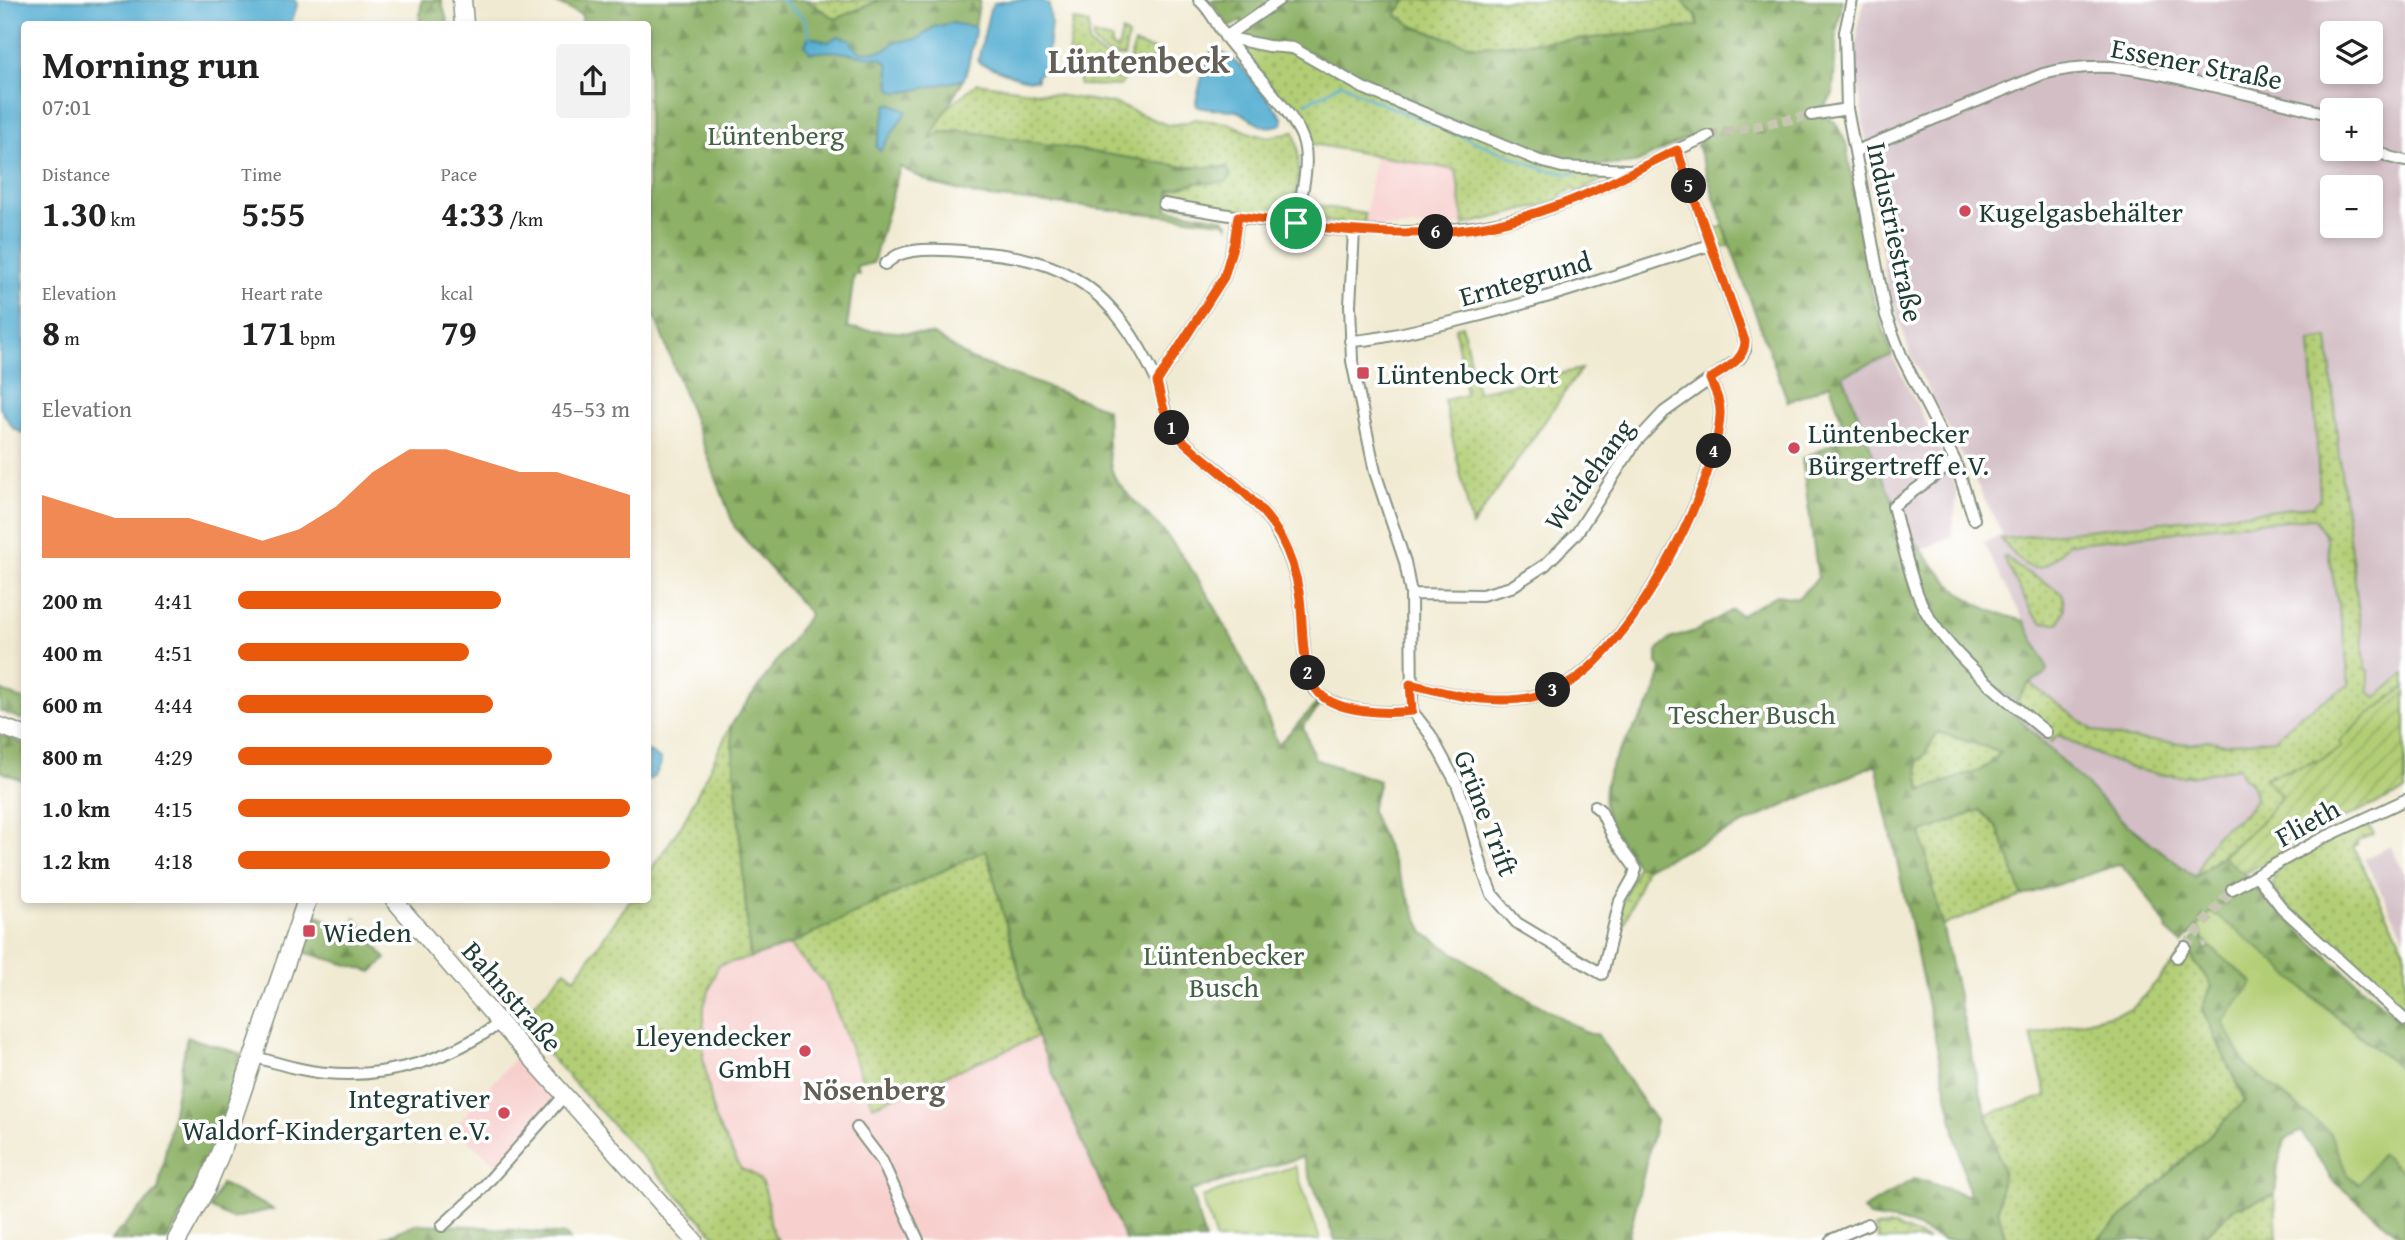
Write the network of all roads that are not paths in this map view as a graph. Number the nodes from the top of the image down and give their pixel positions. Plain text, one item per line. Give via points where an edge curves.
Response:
1 (462, 0) edge
2 (1199, 0) edge
3 (1279, 0) edge
4 (1852, 0) edge
5 (464, 21) edge
6 (1225, 37) junction
7 (1847, 109) junction
8 (2320, 112) edge
9 (1811, 115) tunnel mouth
10 (1709, 136) tunnel mouth
11 (1677, 150) junction
12 (1856, 151) junction
13 (2383, 154) edge
14 (2405, 161) edge
15 (1633, 170) junction
16 (1164, 204) dead end
17 (1238, 216) junction
18 (1296, 223) junction
19 (1354, 231) junction
20 (1710, 245) junction
21 (885, 264) dead end
22 (1350, 341) junction
23 (1710, 379) junction
24 (1157, 382) junction
25 (1955, 461) junction
26 (1974, 519) dead end
27 (1411, 594) junction
28 (1410, 684) junction
29 (1412, 711) junction
30 (0, 726) edge
31 (2046, 732) dead end
32 (21, 734) edge
33 (2405, 800) edge
34 (1595, 806) dead end
35 (2257, 876) junction
36 (2232, 889) tunnel mouth
37 (306, 903) edge
38 (397, 903) edge
39 (2185, 947) tunnel mouth
40 (2177, 957) dead end
41 (2405, 1020) edge
42 (500, 1023) junction
43 (252, 1056) junction
44 (565, 1095) junction
45 (857, 1128) dead end
46 (1868, 1224) dead end
47 (443, 1226) dead end
48 (177, 1240) edge
49 (694, 1240) edge
50 (918, 1240) edge
51 (1831, 1240) edge

1 - 5 main road
2 - 6 street
3 - 6 street
4 - 7 street, Industriestraße via 1845,32
6 - 15 street via 1293,48 1363,88 1540,161 1562,167
6 - 18 street via 1301,135 1305,159
7 - 9 street
7 - 12 street, Industriestraße
8 - 12 street, Essener Straße via 2137,68 2066,68
10 - 11 street
11 - 15 street
11 - 20 street, Weidehang
12 - 25 street, Industriestraße via 1886,316
13 - 14 street
15 - 19 street via 1557,206 1483,226 1421,233
16 - 17 street
17 - 18 street
17 - 24 street via 1224,277
18 - 19 street
19 - 22 street
20 - 22 street, Erntegrund via 1457,322
20 - 23 street, Weidehang via 1745,351
21 - 24 street via 899,254 936,249 1010,254 1055,267 1113,310 1130,331
22 - 27 street via 1375,472
23 - 27 street, Weidehang via 1664,412 1635,443 1577,533 1545,565 1511,587 1482,595
23 - 28 street via 1720,414 1715,449 1691,513 1629,624 1592,666 1565,685 1508,701 1468,699
24 - 29 street via 1171,427 1181,440 1248,495 1280,537 1300,594 1312,685 1332,703 1346,707
25 - 26 street, Industriestraße
25 - 31 street via 1893,506 1918,595 1964,660
27 - 28 street
28 - 29 street
29 - 34 street, Grüne Trift via 1457,784 1492,894 1517,923 1602,974 1620,901 1636,869
30 - 32 main road
33 - 35 street, Flieth via 2317,841
35 - 36 street, Flieth
35 - 41 street via 2282,908
37 - 43 main road
38 - 42 main road, Bahnstraße
39 - 40 street
42 - 43 street via 447,1054 382,1072 324,1073
42 - 44 main road, Bahnstraße
43 - 48 main road via 223,1146
44 - 47 street, Bahnstraße
44 - 49 main road, Bahnstraße
45 - 50 street via 882,1161
46 - 51 street

